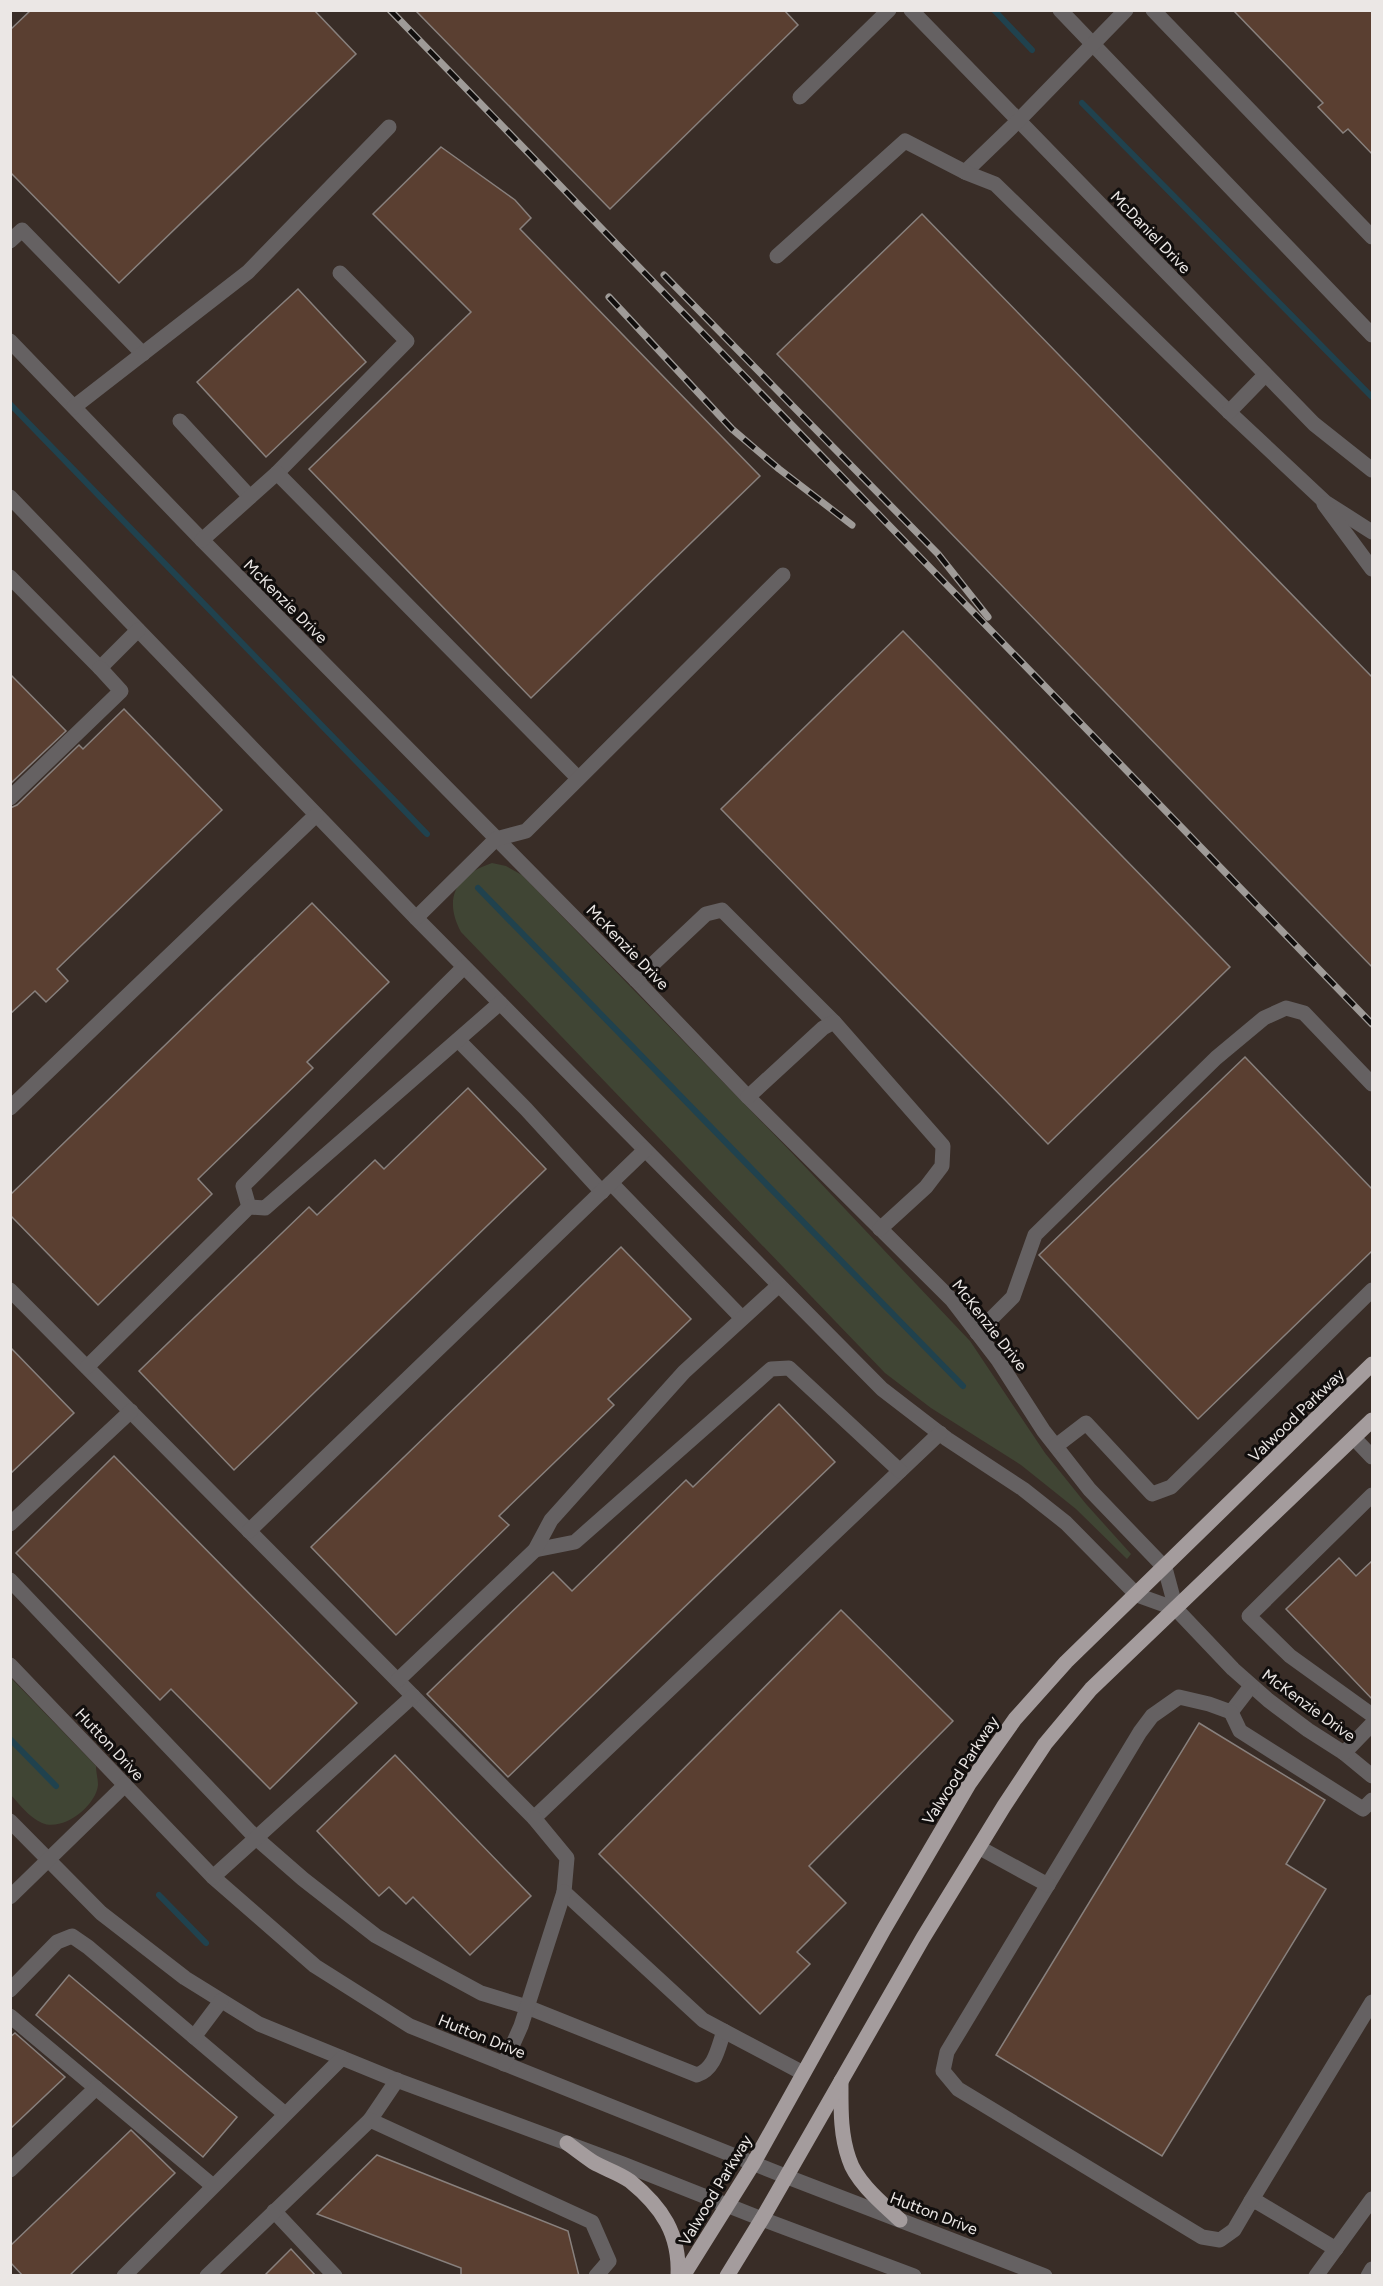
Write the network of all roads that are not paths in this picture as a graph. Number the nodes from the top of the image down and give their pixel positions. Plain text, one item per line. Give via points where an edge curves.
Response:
1 (889, 10) edge
2 (911, 10) edge
3 (1059, 10) edge
4 (1126, 10) edge
5 (1153, 10) edge
6 (1094, 46) junction
7 (800, 97) dead end
8 (1018, 121) junction
9 (389, 127) dead end
10 (965, 172) junction
11 (1372, 237) edge
12 (10, 241) edge
13 (777, 256) dead end
14 (340, 273) dead end
15 (1372, 335) edge
16 (10, 341) edge
17 (143, 354) junction
18 (1265, 375) junction
19 (74, 407) junction
20 (1229, 412) junction
21 (180, 421) dead end
22 (1372, 470) edge
23 (277, 473) junction
24 (1314, 492) junction
25 (10, 497) edge
26 (250, 497) junction
27 (1372, 532) edge
28 (202, 540) junction
29 (1372, 569) edge
30 (783, 574) dead end
31 (10, 577) edge
32 (138, 630) junction
33 (99, 668) junction
34 (578, 778) junction
35 (10, 798) edge
36 (316, 815) junction
37 (496, 840) junction
38 (416, 918) junction
39 (464, 967) junction
40 (636, 980) junction
41 (500, 1003) junction
42 (834, 1022) junction
43 (459, 1040) junction
44 (1372, 1084) edge
45 (748, 1097) junction
46 (10, 1108) edge
47 (645, 1150) junction
48 (606, 1188) junction
49 (249, 1207) junction
50 (880, 1229) junction
51 (779, 1285) junction
52 (10, 1290) edge
53 (1372, 1290) edge
54 (742, 1318) junction
55 (977, 1333) junction
56 (1372, 1364) edge
57 (87, 1367) junction
58 (131, 1411) junction
59 (1372, 1420) edge
60 (940, 1433) junction
61 (1354, 1438) junction
62 (1056, 1446) junction
63 (1372, 1457) edge
64 (900, 1471) junction
65 (1372, 1496) edge
66 (10, 1524) edge
67 (249, 1531) junction
68 (535, 1550) junction
69 (1165, 1568) junction
70 (10, 1580) edge
71 (1137, 1595) junction
72 (1176, 1609) junction
73 (10, 1665) edge
74 (398, 1680) junction
75 (1251, 1686) junction
76 (413, 1696) junction
77 (1232, 1712) junction
78 (1372, 1716) edge
79 (1372, 1724) edge
80 (1344, 1753) junction
81 (1372, 1776) edge
82 (124, 1785) junction
83 (1372, 1800) edge
84 (534, 1818) junction
85 (10, 1821) edge
86 (256, 1838) junction
87 (980, 1848) junction
88 (48, 1860) junction
89 (213, 1877) junction
90 (1048, 1885) junction
91 (564, 1892) junction
92 (10, 1897) edge
93 (10, 1990) edge
94 (221, 2001) junction
95 (1372, 2002) edge
96 (527, 2007) junction
97 (10, 2016) edge
98 (724, 2031) junction
99 (194, 2037) junction
100 (342, 2058) junction
101 (504, 2064) junction
102 (803, 2073) junction
103 (841, 2078) junction
104 (397, 2080) junction
105 (96, 2088) junction
106 (285, 2114) junction
107 (370, 2120) junction
108 (567, 2143) junction
109 (753, 2164) junction
110 (10, 2170) edge
111 (785, 2176) junction
112 (213, 2186) junction
113 (1372, 2199) edge
114 (1251, 2201) junction
115 (728, 2206) junction
116 (274, 2211) junction
117 (762, 2219) junction
118 (900, 2220) junction
119 (1336, 2249) junction
120 (1372, 2269) edge
121 (124, 2276) edge
122 (207, 2276) edge
123 (335, 2276) edge
124 (596, 2276) edge
125 (678, 2276) edge
126 (683, 2276) edge
127 (727, 2276) edge
128 (914, 2276) edge
129 (1045, 2276) edge
130 (1316, 2276) edge
131 (1368, 2276) edge

1 - 7 street
2 - 8 street, McDaniel Drive
3 - 6 street
4 - 6 street
5 - 11 street
6 - 8 street
6 - 15 street
8 - 10 street
8 - 18 street, McDaniel Drive
9 - 17 street via 248,272
10 - 13 street via 905,141
10 - 20 street via 995,184
12 - 17 street via 22,230
14 - 23 street via 407,341
16 - 19 street, McKenzie Drive
17 - 19 street
18 - 20 street
18 - 22 street, McDaniel Drive via 1314,424
19 - 28 street, McKenzie Drive
20 - 24 street
21 - 26 street
23 - 26 street
23 - 34 street
24 - 27 street
24 - 29 street
25 - 32 street, McKenzie Drive
26 - 28 street
28 - 37 street, McKenzie Drive
30 - 34 street
31 - 33 street
32 - 33 street
32 - 36 street, McKenzie Drive
33 - 35 street via 121,691
34 - 37 street via 526,831
36 - 38 street, McKenzie Drive
36 - 46 street
37 - 38 street
37 - 40 street, McKenzie Drive
38 - 39 street, McKenzie Drive
39 - 41 street, McKenzie Drive
39 - 49 street via 243,1186
40 - 42 street via 706,914 722,910
40 - 45 street, McKenzie Drive
41 - 43 street
41 - 47 street, McKenzie Drive
42 - 45 street
42 - 50 street via 943,1146 942,1166 926,1187
43 - 48 street
43 - 49 street via 265,1208
44 - 55 street via 1304,1013 1286,1008 1264,1018 1216,1058 1035,1235 1013,1297
45 - 50 street, McKenzie Drive
47 - 48 street
47 - 51 street, McKenzie Drive
48 - 54 street
48 - 67 street
49 - 57 street
50 - 55 street, McKenzie Drive via 952,1300
51 - 54 street
51 - 60 street, McKenzie Drive via 882,1389
52 - 57 street
53 - 62 street via 1171,1487 1152,1494 1086,1423
54 - 68 street via 684,1372 551,1520
55 - 62 street, McKenzie Drive
56 - 69 main road, Valwood Parkway
57 - 58 street
58 - 66 street
58 - 67 street
59 - 61 main road
60 - 64 street
60 - 71 street, McKenzie Drive via 1066,1523
61 - 63 street
61 - 72 main road
62 - 69 street, McKenzie Drive via 1090,1490
64 - 68 street via 789,1368 771,1369 575,1542
64 - 84 street
65 - 78 street via 1249,1616 1290,1656
67 - 74 street
68 - 74 street
69 - 71 main road, Valwood Parkway
69 - 72 street, McKenzie Drive
70 - 86 street
71 - 72 street, McKenzie Drive
71 - 102 main road, Valwood Parkway via 1066,1662 1015,1719 969,1784
72 - 75 street, McKenzie Drive
72 - 87 main road via 1092,1689 1057,1729
73 - 82 street, Hutton Drive
74 - 76 street
75 - 77 street
75 - 80 street, McKenzie Drive via 1289,1718
76 - 84 street
76 - 86 street
77 - 83 street via 1240,1731 1363,1809
77 - 90 street via 1179,1697 1152,1716
79 - 80 street
80 - 81 street, McKenzie Drive
82 - 88 street
82 - 89 street, Hutton Drive
84 - 91 street via 567,1858
85 - 88 street
86 - 89 street
86 - 96 street via 376,1936 481,1993
87 - 90 street
87 - 103 main road
88 - 92 street
88 - 94 street via 100,1913
89 - 101 street, Hutton Drive via 315,1966 410,2026
90 - 114 street via 947,2052 943,2072 958,2089 1202,2237 1220,2240 1234,2230
91 - 96 street
91 - 98 street via 703,2020
93 - 99 street via 57,1942 72,1936
94 - 99 street
94 - 100 street via 259,2024
95 - 114 street
96 - 98 street via 697,2075 706,2072 714,2061
96 - 101 street
97 - 105 street
98 - 102 street
99 - 106 street
100 - 104 street
100 - 106 street
101 - 109 street, Hutton Drive
102 - 109 main road, Valwood Parkway
103 - 111 main road
103 - 118 main road via 842,2125 849,2161 869,2191
104 - 107 street
104 - 108 street
105 - 110 street
105 - 112 street
106 - 112 street
107 - 116 street
107 - 124 street via 592,2222 609,2261
108 - 115 street
108 - 125 main road via 629,2180 654,2204 672,2228
109 - 111 street, Hutton Drive
109 - 115 main road, Valwood Parkway
111 - 117 main road
111 - 118 street, Hutton Drive
112 - 121 street
113 - 119 street
114 - 119 street
115 - 117 street
115 - 126 main road, Valwood Parkway
116 - 122 street
116 - 123 street
117 - 127 main road
117 - 128 street
118 - 129 street, Hutton Drive
119 - 130 street
120 - 131 street

